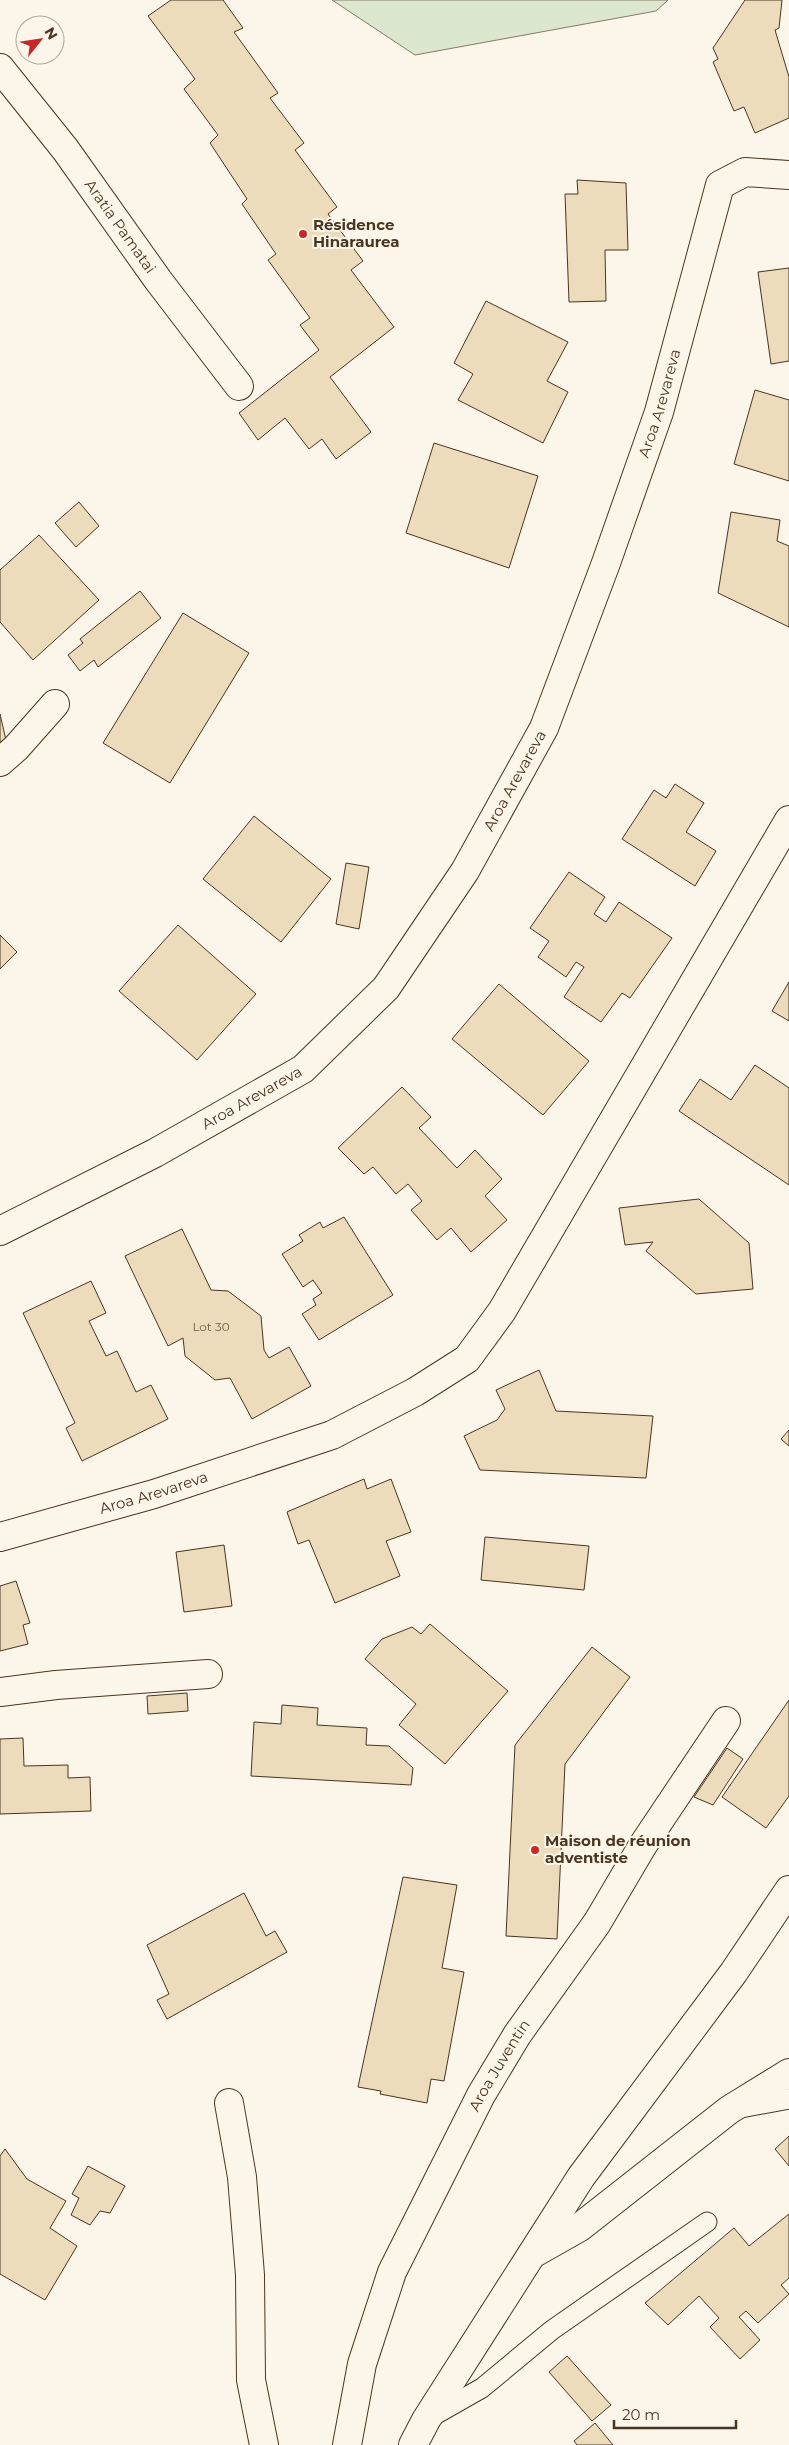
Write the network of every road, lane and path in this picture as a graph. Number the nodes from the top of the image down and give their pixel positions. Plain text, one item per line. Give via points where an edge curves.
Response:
1 (0, 68) edge
2 (789, 175) edge
3 (239, 386) dead end
4 (55, 704) dead end
5 (0, 762) edge
6 (789, 820) edge
7 (0, 1231) edge
8 (0, 1537) edge
9 (208, 1674) dead end
10 (0, 1692) edge
11 (726, 1721) dead end
12 (789, 1890) edge
13 (789, 2073) edge
14 (789, 2099) edge
15 (229, 2103) dead end
16 (730, 2110) junction
17 (707, 2222) dead end
18 (532, 2254) junction
19 (426, 2420) junction
20 (264, 2445) edge
21 (347, 2445) edge
22 (412, 2445) edge

1 - 3 street, Aratia Pamatai via 65,149 158,280
2 - 7 street, Aroa Arevareva via 745,172 720,185 659,412 544,728 465,871 386,988 303,1069 155,1153
4 - 5 street
6 - 8 street, Aroa Arevareva via 502,1310 467,1359 415,1392 332,1435 154,1494
9 - 10 street
11 - 21 street, Aroa Juventin via 643,1845 597,1923 517,2035 481,2095 392,2272 362,2364
12 - 18 street via 734,1972 581,2176
13 - 16 street
14 - 16 lane
15 - 20 street via 242,2176 250,2275 251,2380
16 - 18 street via 580,2227
17 - 19 lane via 552,2330 482,2388
18 - 19 street
19 - 22 street

